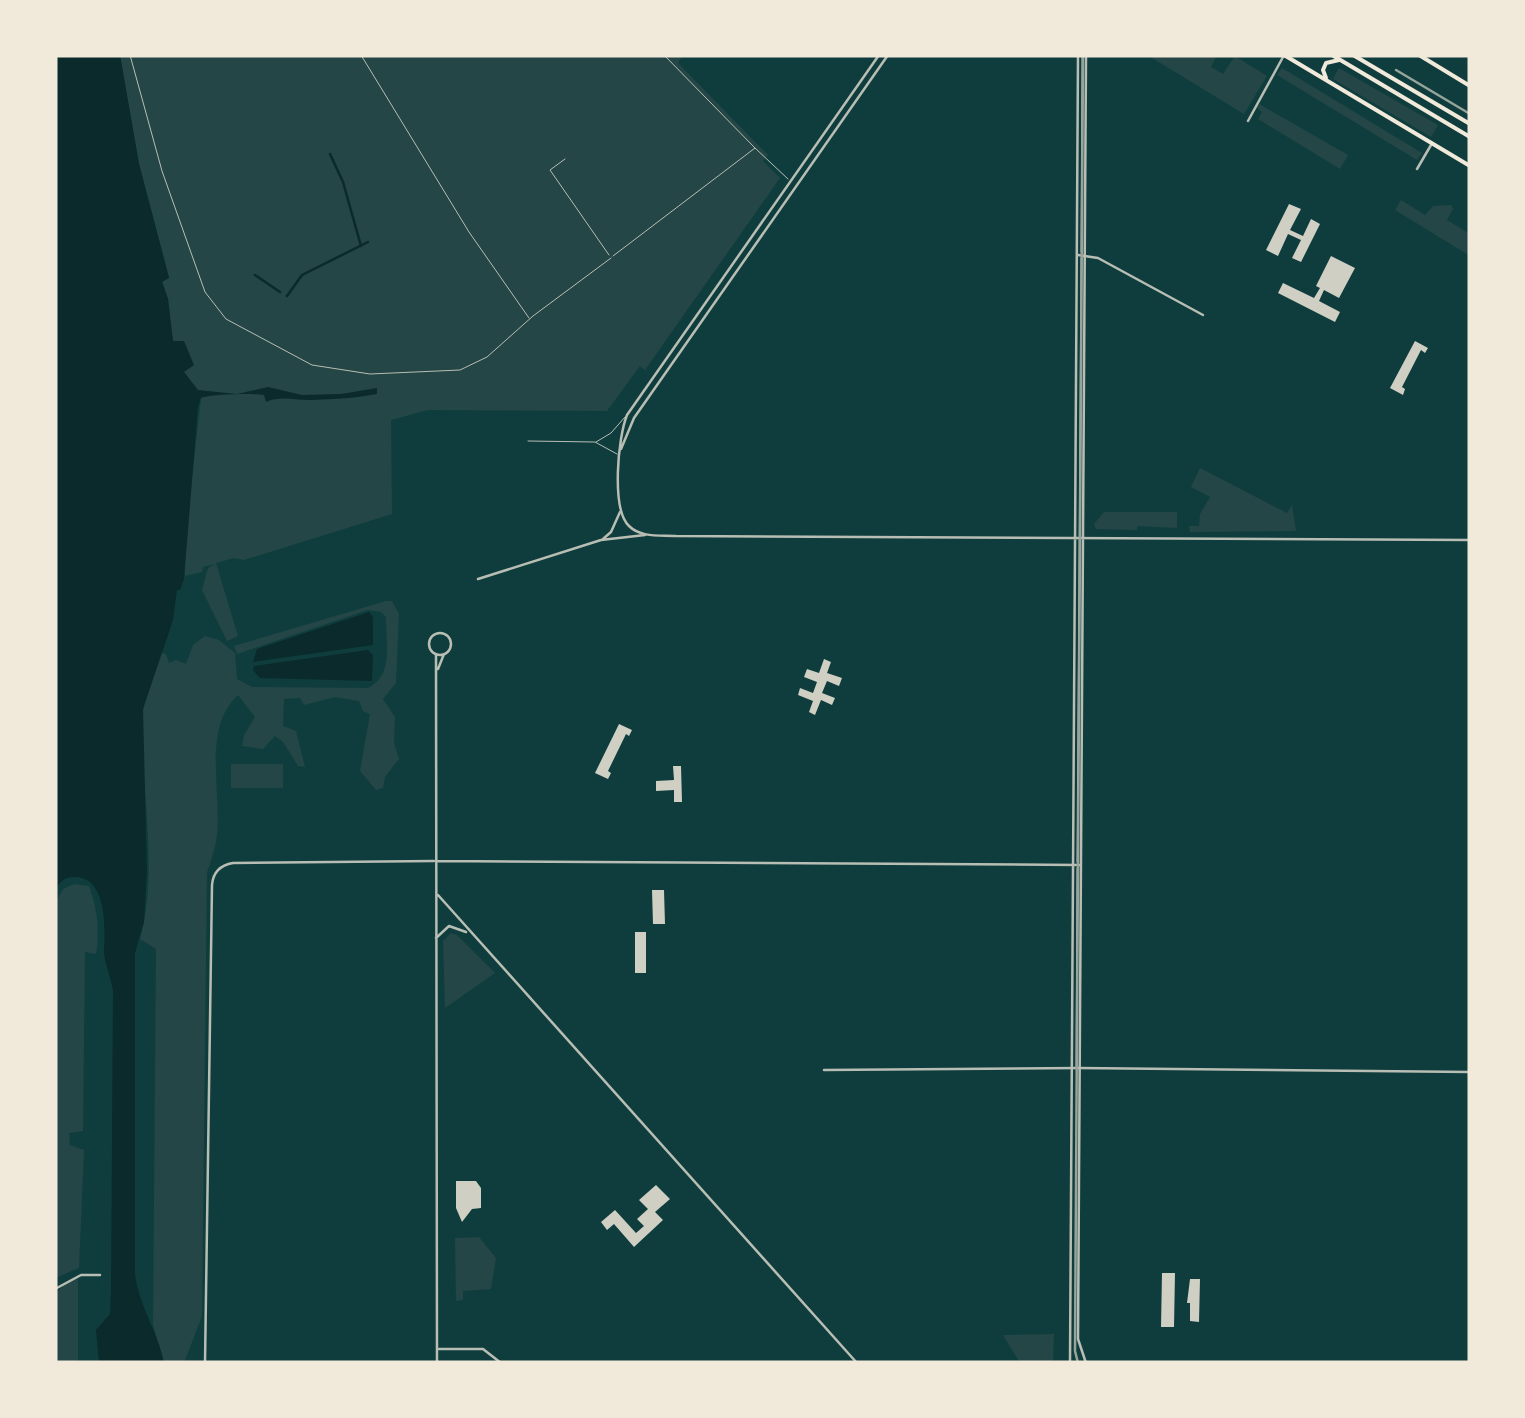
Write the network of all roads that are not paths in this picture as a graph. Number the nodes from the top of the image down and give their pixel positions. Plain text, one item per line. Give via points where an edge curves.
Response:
1 (130, 55) edge
2 (361, 55) edge
3 (664, 55) edge
4 (878, 55) edge
5 (888, 55) edge
6 (1082, 55) edge
7 (1284, 55) edge
8 (1332, 55) edge
9 (1354, 55) edge
10 (1419, 55) edge
11 (1342, 61) junction
12 (1333, 84) junction
13 (1470, 86) edge
14 (854, 91) junction
15 (861, 95) junction
16 (1248, 121) dead end
17 (1470, 124) edge
18 (1470, 137) edge
19 (1432, 144) junction
20 (755, 148) junction
21 (565, 158) dead end
22 (1470, 166) edge
23 (1416, 169) dead end
24 (791, 181) junction
25 (1081, 255) junction
26 (611, 258) junction
27 (1203, 315) dead end
28 (530, 319) junction
29 (651, 380) junction
30 (658, 384) junction
31 (635, 402) junction
32 (528, 441) dead end
33 (595, 442) junction
34 (620, 455) junction
35 (620, 512) junction
36 (652, 535) junction
37 (1079, 539) junction
38 (601, 540) junction
39 (1470, 540) edge
40 (478, 579) dead end
41 (436, 654) junction
42 (444, 654) junction
43 (437, 670) junction
44 (436, 861) junction
45 (1077, 865) junction
46 (436, 893) junction
47 (472, 936) junction
48 (436, 938) junction
49 (1076, 1068) junction
50 (824, 1070) dead end
51 (1470, 1072) edge
52 (100, 1275) dead end
53 (55, 1288) edge
54 (438, 1349) junction
55 (1082, 1357) junction
56 (1070, 1362) edge
57 (205, 1363) edge
58 (437, 1363) edge
59 (501, 1363) edge
60 (857, 1363) edge
61 (1086, 1363) edge

1 - 28 street via 200,282 226,319 320,368 370,374 460,370
2 - 28 street
3 - 20 street
4 - 14 street
5 - 15 street
6 - 25 street
6 - 25 street
7 - 12 main road
7 - 16 street
8 - 11 main road
9 - 17 main road
10 - 13 main road
11 - 12 main road via 1324,67
11 - 18 main road
12 - 19 main road
14 - 15 street
14 - 24 street
15 - 30 street
19 - 22 main road
19 - 23 street
20 - 24 street
20 - 26 street
21 - 26 street via 550,170
24 - 29 street
25 - 27 street via 1129,272
25 - 37 street
25 - 37 street
26 - 28 street
29 - 30 street
29 - 31 street
30 - 34 street via 630,425
31 - 33 street
31 - 34 street via 619,436
32 - 33 street
33 - 34 street
34 - 35 street
35 - 36 street via 630,528
35 - 38 street
36 - 37 street
36 - 38 street
37 - 39 street
37 - 45 street
37 - 45 street
38 - 40 street
41 - 42 street
41 - 42 street via 429,643 440,633 450,641
41 - 43 street
42 - 43 street
43 - 44 street
44 - 45 street
44 - 46 street
44 - 57 street via 220,867 212,885
45 - 49 street
46 - 47 street
46 - 48 street
47 - 48 street via 449,926
47 - 60 street
48 - 54 street
49 - 50 street
49 - 51 street
49 - 55 street
49 - 56 street
52 - 53 street
54 - 58 street
54 - 59 street via 483,1349
55 - 56 street
55 - 61 street

